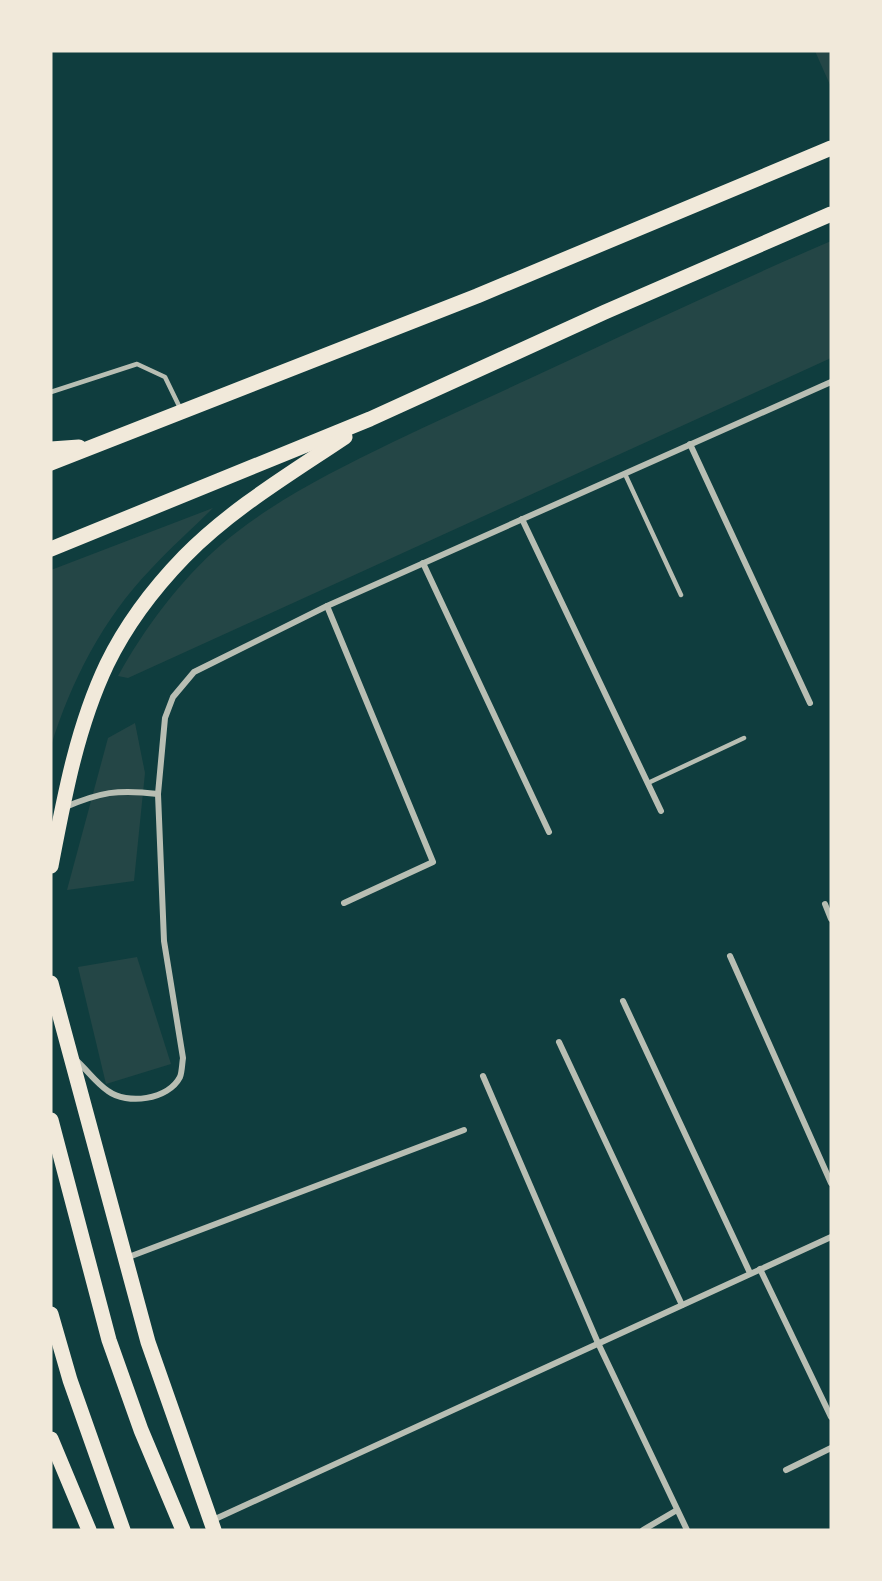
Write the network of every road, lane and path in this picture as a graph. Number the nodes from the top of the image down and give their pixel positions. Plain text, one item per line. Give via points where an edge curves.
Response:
1 (831, 148) edge
2 (831, 214) edge
3 (831, 382) edge
4 (51, 392) edge
5 (182, 413) junction
6 (370, 420) junction
7 (690, 444) junction
8 (98, 446) junction
9 (51, 449) edge
10 (51, 463) edge
11 (624, 474) junction
12 (522, 519) junction
13 (51, 549) edge
14 (423, 563) junction
15 (681, 595) dead end
16 (327, 606) junction
17 (810, 703) dead end
18 (744, 738) dead end
19 (648, 783) junction
20 (158, 794) junction
21 (62, 809) junction
22 (661, 811) dead end
23 (549, 832) dead end
24 (51, 866) edge
25 (344, 903) dead end
26 (825, 904) dead end
27 (831, 919) edge
28 (730, 956) dead end
29 (51, 983) edge
30 (622, 1001) dead end
31 (559, 1042) dead end
32 (69, 1053) junction
33 (483, 1076) dead end
34 (51, 1120) edge
35 (464, 1130) dead end
36 (831, 1183) edge
37 (831, 1237) edge
38 (126, 1258) junction
39 (760, 1269) junction
40 (750, 1274) junction
41 (682, 1305) junction
42 (51, 1314) edge
43 (598, 1343) junction
44 (831, 1417) edge
45 (51, 1439) edge
46 (831, 1448) edge
47 (786, 1470) dead end
48 (677, 1510) junction
49 (213, 1526) edge
50 (89, 1530) edge
51 (123, 1530) edge
52 (183, 1530) edge
53 (642, 1530) edge
54 (687, 1530) edge

1 - 5 main road via 477,296
2 - 6 main road
3 - 7 street
4 - 5 lane via 137,364 165,377
5 - 8 main road
6 - 13 main road
6 - 21 main road via 224,522 159,584 108,664 86,717
7 - 11 street
7 - 17 street
8 - 9 main road
8 - 10 main road
11 - 12 street
11 - 15 lane
12 - 14 street
12 - 19 street
14 - 16 street
14 - 23 street
16 - 20 street via 194,672 173,697 165,718
16 - 25 street via 433,862
18 - 19 lane
19 - 22 street
20 - 21 street via 111,792
20 - 32 street via 164,941 183,1058 180,1077 166,1091 143,1100 125,1099 108,1092
21 - 24 main road
26 - 27 street
28 - 36 street
29 - 32 main road
30 - 40 street
31 - 41 street
32 - 38 main road
33 - 43 street
34 - 52 main road via 109,1341
35 - 38 street
37 - 39 street
38 - 49 main road via 148,1342
39 - 40 street
39 - 44 street
40 - 41 street
41 - 43 street
42 - 51 main road
43 - 48 street
43 - 49 street
45 - 50 main road
46 - 47 street
48 - 53 street
48 - 54 street

